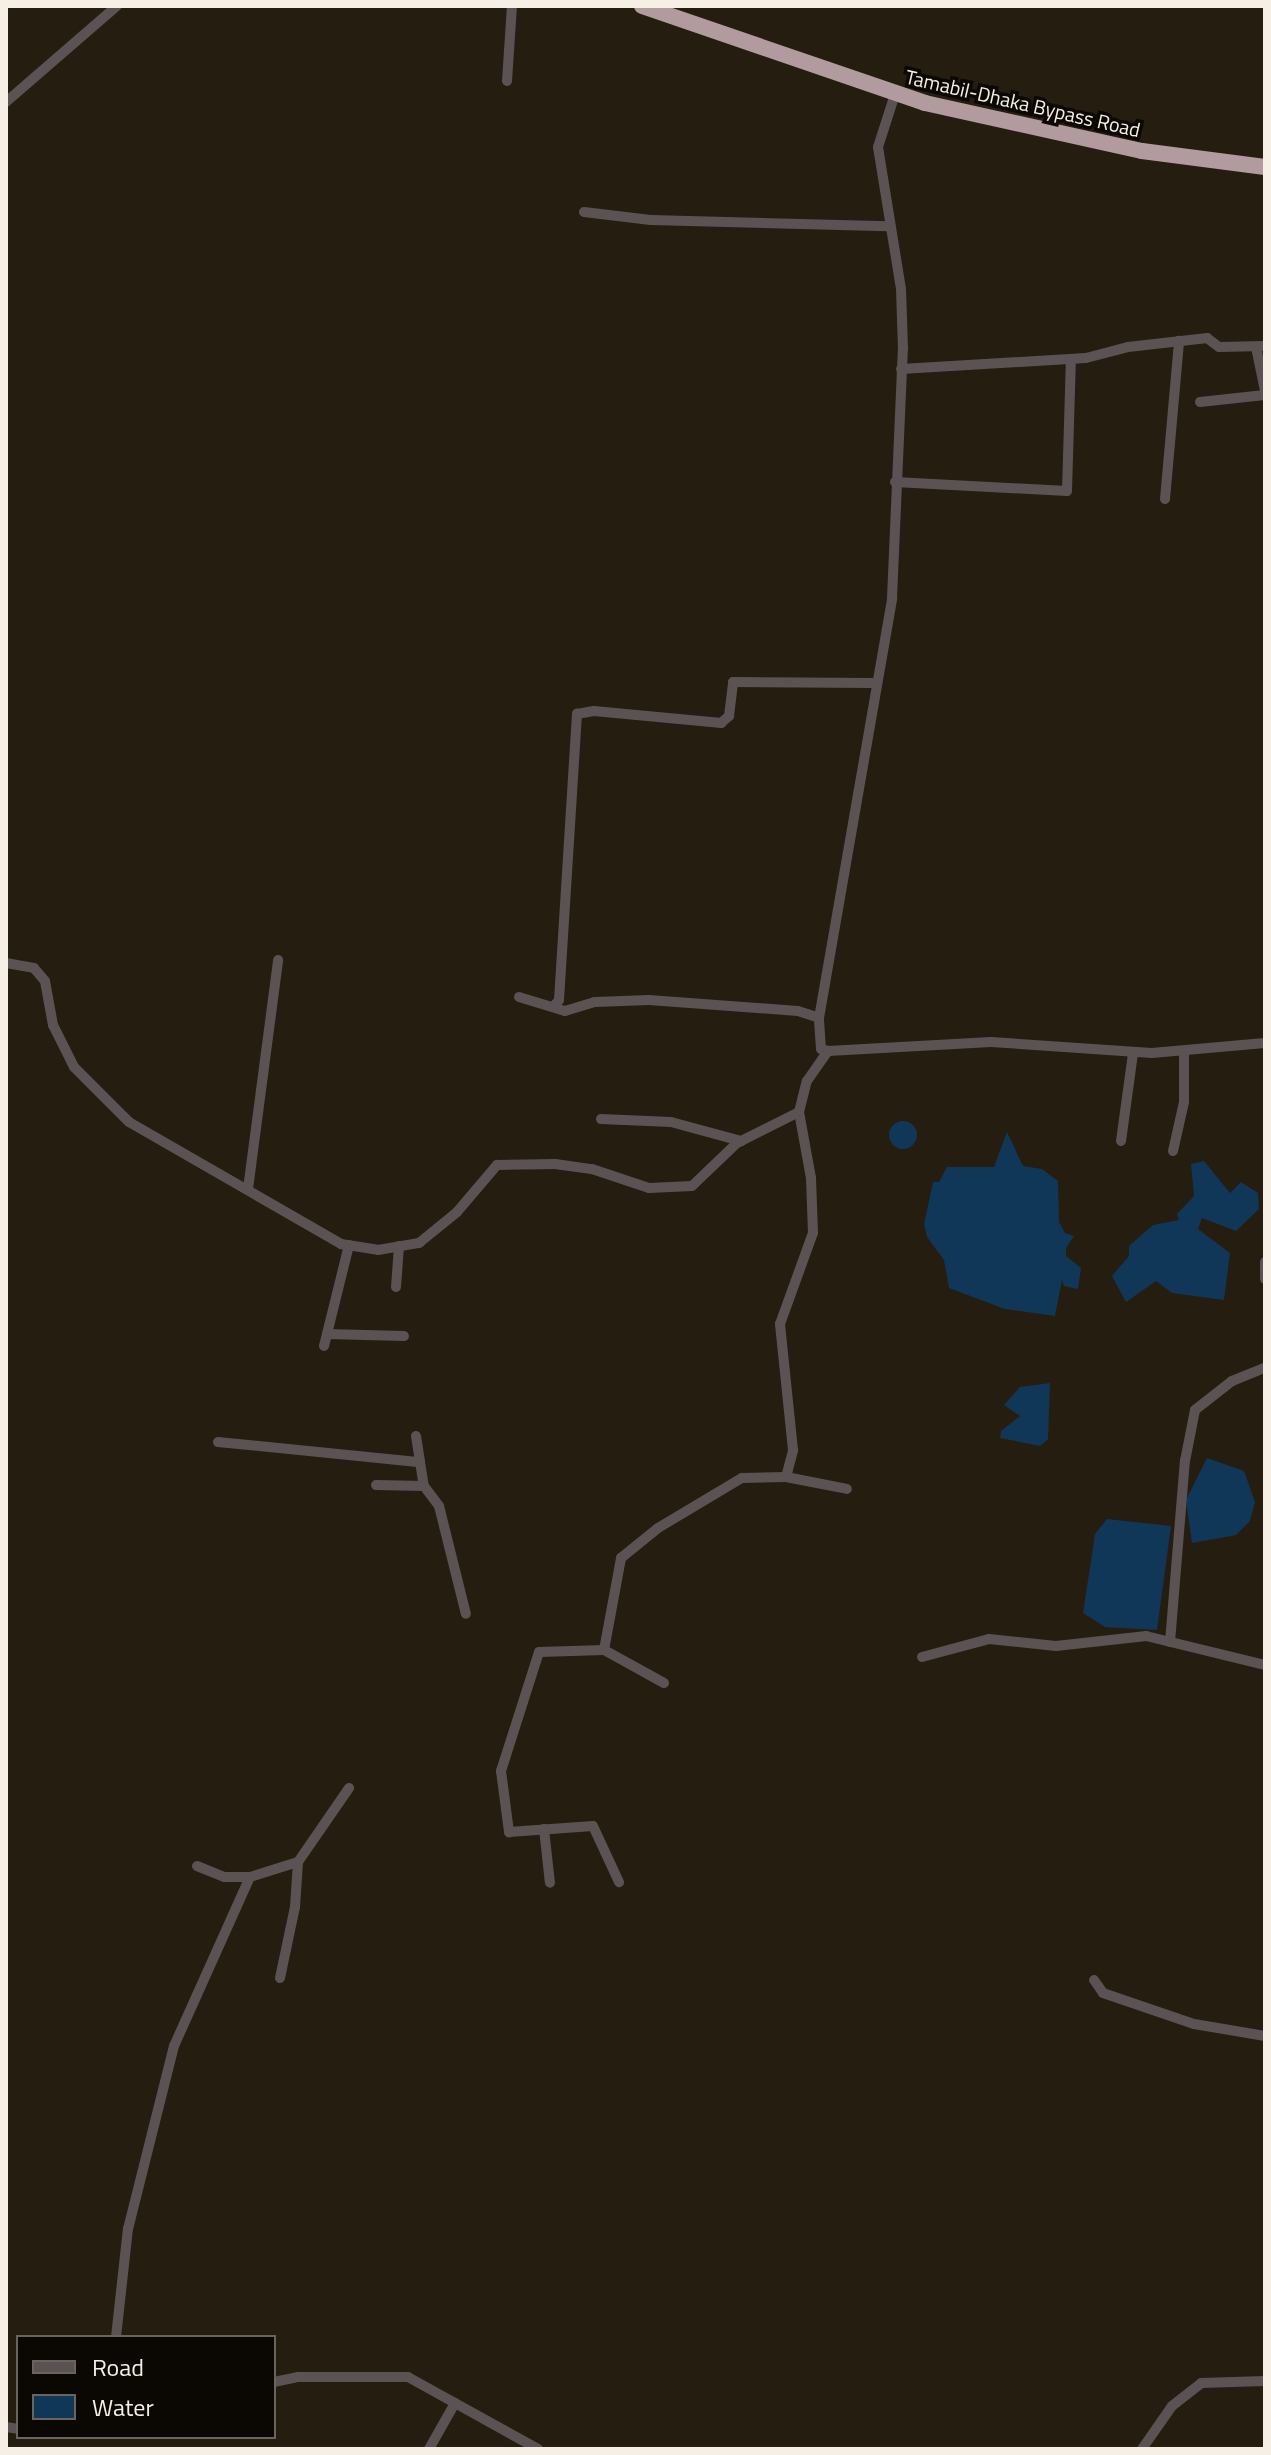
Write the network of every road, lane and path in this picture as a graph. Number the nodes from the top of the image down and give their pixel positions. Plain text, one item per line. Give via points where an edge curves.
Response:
1 (117, 6) edge
2 (512, 6) edge
3 (642, 6) edge
4 (507, 81) dead end
5 (895, 94) junction
6 (6, 102) edge
7 (1265, 167) edge
8 (584, 212) dead end
9 (888, 226) junction
10 (1179, 341) junction
11 (1260, 347) edge
12 (1071, 359) junction
13 (901, 369) junction
14 (1265, 393) edge
15 (1200, 402) dead end
16 (895, 482) junction
17 (1165, 499) dead end
18 (873, 683) junction
19 (278, 960) dead end
20 (6, 963) edge
21 (519, 997) dead end
22 (553, 1007) junction
23 (819, 1018) junction
24 (1265, 1043) edge
25 (828, 1051) junction
26 (1184, 1052) junction
27 (1133, 1053) junction
28 (799, 1112) junction
29 (601, 1119) dead end
30 (741, 1141) junction
31 (1121, 1141) dead end
32 (1173, 1151) dead end
33 (248, 1189) junction
34 (349, 1245) junction
35 (399, 1246) junction
36 (1265, 1262) edge
37 (1265, 1279) edge
38 (396, 1287) dead end
39 (327, 1334) junction
40 (404, 1336) dead end
41 (324, 1346) dead end
42 (1265, 1368) edge
43 (416, 1436) dead end
44 (218, 1442) dead end
45 (420, 1462) junction
46 (786, 1477) junction
47 (376, 1485) dead end
48 (424, 1486) junction
49 (847, 1489) dead end
50 (466, 1614) dead end
51 (1170, 1642) junction
52 (604, 1650) junction
53 (922, 1657) dead end
54 (1265, 1665) edge
55 (664, 1683) dead end
56 (349, 1788) dead end
57 (544, 1829) junction
58 (298, 1862) junction
59 (197, 1866) dead end
60 (250, 1877) junction
61 (619, 1882) dead end
62 (550, 1883) dead end
63 (280, 1978) dead end
64 (1094, 1980) dead end
65 (1265, 2036) edge
66 (116, 2335) edge
67 (1265, 2381) edge
68 (276, 2382) edge
69 (455, 2403) junction
70 (429, 2449) edge
71 (538, 2449) edge
72 (1142, 2449) edge

1 - 6 street
2 - 4 street
3 - 5 highway, Tamabil-Dhaka Bypass Road
5 - 7 highway, Tamabil-Dhaka Bypass Road via 1142,151
5 - 9 street via 878,147
8 - 9 street via 651,220
9 - 13 street via 901,289
10 - 11 street via 1207,338 1219,347
10 - 12 street
10 - 17 street
11 - 14 street
12 - 13 street
12 - 16 street via 1067,491
13 - 16 street
14 - 15 street
16 - 18 street via 892,598
18 - 22 street via 733,682 729,716 721,723 594,711 577,714 559,1000
18 - 23 street via 876,708
19 - 33 street
20 - 33 street via 34,968 45,981 64,1050 112,1107 153,1140
21 - 22 street
22 - 23 street via 565,1011 595,1002 649,1000 798,1011
23 - 25 street via 821,1049
24 - 26 street
25 - 27 street via 991,1042
25 - 28 street via 807,1081
26 - 27 street
26 - 32 street via 1184,1102
27 - 31 street
28 - 30 street
28 - 46 street via 814,1210 813,1233 780,1324 793,1450
29 - 30 street via 671,1122
30 - 35 street via 692,1186 649,1188 592,1169 555,1164 497,1165 457,1212 419,1243
33 - 34 street
34 - 35 street via 378,1250
34 - 39 street
35 - 38 street
36 - 37 street
39 - 40 street
39 - 41 street
42 - 51 street via 1232,1381 1195,1410 1185,1461
43 - 45 street
44 - 45 street
45 - 48 street
46 - 49 street
46 - 52 street via 742,1478 696,1503 621,1558
47 - 48 street
48 - 50 street via 439,1506
51 - 53 street via 1146,1636 1056,1646 989,1639
51 - 54 street
52 - 55 street
52 - 57 street via 539,1652 501,1771 509,1832
56 - 58 street
57 - 61 street via 593,1826
57 - 62 street
58 - 60 street
58 - 63 street
59 - 60 street via 224,1877
60 - 66 street via 174,2046 128,2229
64 - 65 street via 1103,1993 1194,2024
67 - 72 street via 1201,2383 1172,2406
68 - 69 street via 408,2377
69 - 70 street
69 - 71 street

